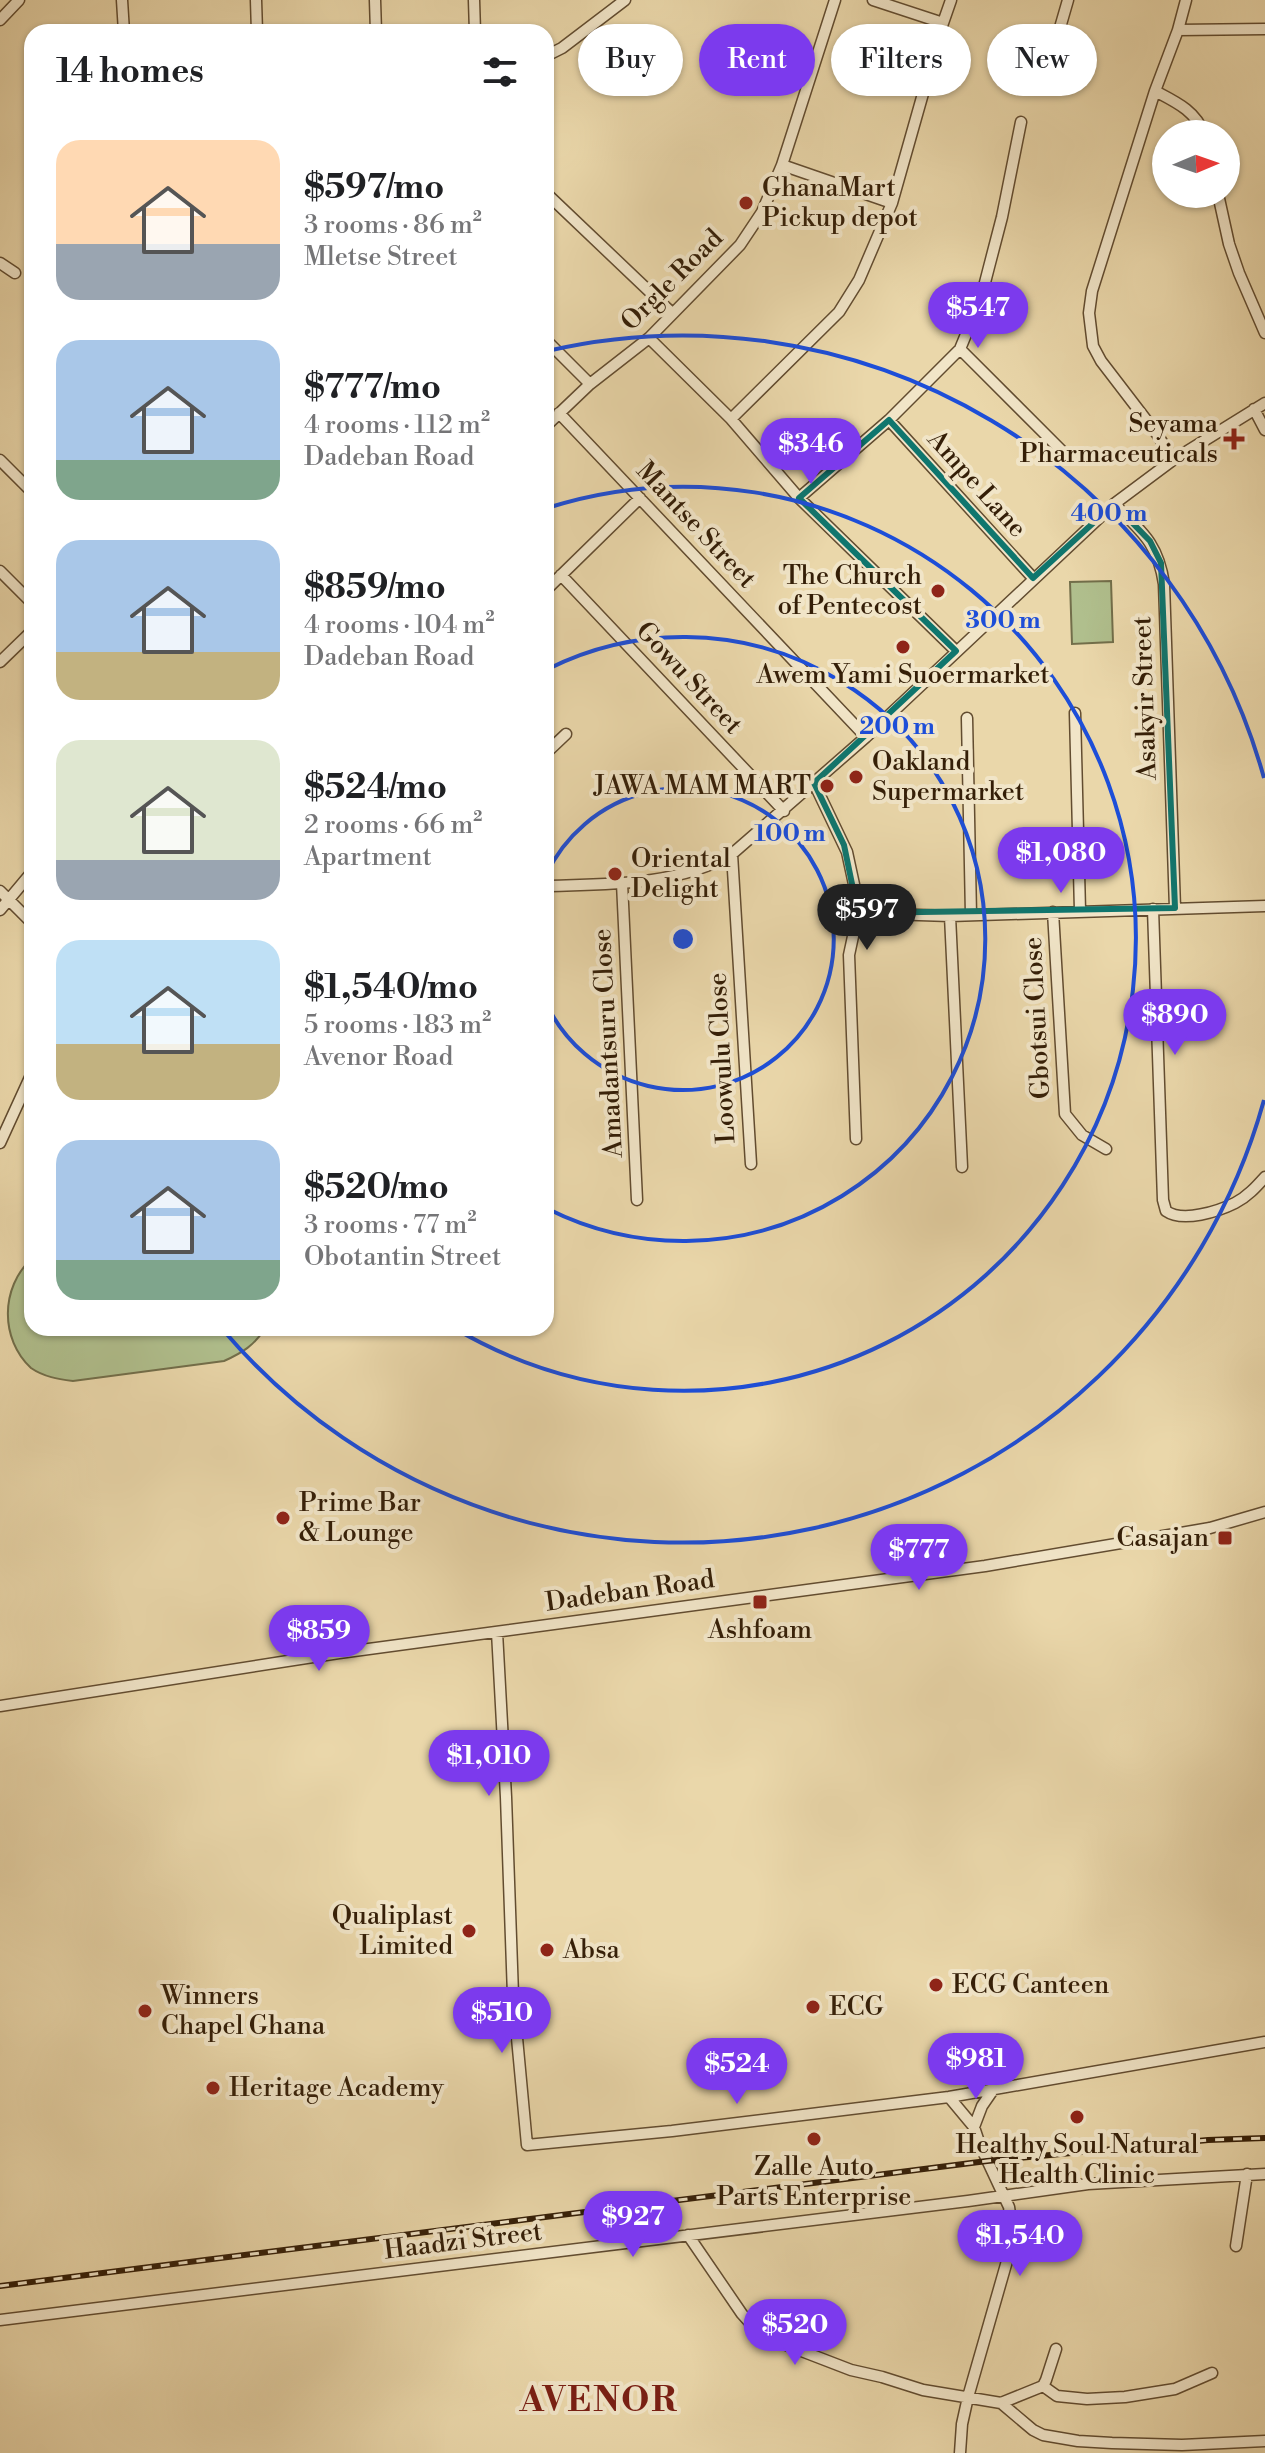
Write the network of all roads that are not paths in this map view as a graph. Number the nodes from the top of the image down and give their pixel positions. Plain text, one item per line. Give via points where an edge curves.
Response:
1 (19, 0) edge
2 (122, 0) edge
3 (256, 0) edge
4 (375, 0) edge
5 (474, 0) edge
6 (625, 0) edge
7 (835, 0) edge
8 (873, 0) edge
9 (951, 0) edge
10 (1068, 0) edge
11 (1186, 0) edge
12 (0, 20) edge
13 (943, 23) junction
14 (124, 24) edge
15 (257, 24) edge
16 (376, 24) edge
17 (475, 24) edge
18 (1061, 24) edge
19 (1265, 29) edge
20 (1178, 30) junction
21 (554, 52) edge
22 (1155, 91) junction
23 (1198, 120) edge
24 (1021, 122) dead end
25 (782, 165) junction
26 (554, 201) edge
27 (892, 203) junction
28 (1221, 208) edge
29 (0, 263) edge
30 (15, 273) dead end
31 (672, 313) junction
32 (1265, 333) edge
33 (649, 338) junction
34 (554, 348) edge
35 (960, 349) junction
36 (590, 384) junction
37 (1265, 403) edge
38 (1254, 409) junction
39 (559, 413) junction
40 (554, 418) edge
41 (731, 419) junction
42 (889, 420) junction
43 (1265, 430) edge
44 (1063, 452) dead end
45 (0, 460) edge
46 (1173, 460) junction
47 (24, 484) edge
48 (640, 498) junction
49 (799, 498) junction
50 (1114, 504) junction
51 (0, 571) edge
52 (561, 575) junction
53 (1033, 578) junction
54 (554, 582) edge
55 (24, 595) edge
56 (24, 643) edge
57 (956, 651) junction
58 (0, 662) edge
59 (1075, 713) dead end
60 (967, 718) dead end
61 (566, 734) dead end
62 (866, 737) junction
63 (554, 745) edge
64 (814, 783) junction
65 (784, 811) junction
66 (732, 854) junction
67 (24, 882) edge
68 (622, 883) junction
69 (554, 886) edge
70 (0, 891) edge
71 (9, 900) junction
72 (1265, 906) edge
73 (1175, 908) junction
74 (1153, 909) junction
75 (0, 910) edge
76 (1080, 911) junction
77 (1053, 912) junction
78 (858, 913) junction
79 (24, 915) edge
80 (971, 915) junction
81 (950, 916) junction
82 (24, 1090) edge
83 (856, 1139) dead end
84 (0, 1143) edge
85 (1106, 1149) dead end
86 (751, 1164) dead end
87 (962, 1167) dead end
88 (1265, 1177) edge
89 (637, 1200) dead end
90 (1265, 1512) edge
91 (497, 1632) junction
92 (0, 1706) edge
93 (1265, 2042) edge
94 (993, 2090) junction
95 (949, 2097) junction
96 (974, 2127) junction
97 (1247, 2174) junction
98 (1265, 2174) edge
99 (1003, 2194) junction
100 (688, 2235) junction
101 (1236, 2246) dead end
102 (0, 2320) edge
103 (1056, 2349) dead end
104 (1212, 2373) dead end
105 (1043, 2386) junction
106 (968, 2397) junction
107 (1001, 2403) junction
108 (1265, 2441) edge
109 (960, 2453) edge

1 - 12 street
2 - 14 street
3 - 15 street
4 - 16 street
5 - 17 street
6 - 21 street
7 - 25 street, Orgle Road
8 - 13 street
9 - 13 street
10 - 18 street
11 - 20 street
13 - 27 street
19 - 20 street
20 - 22 street
22 - 23 street
22 - 46 street via 1092,291 1090,331 1101,361
24 - 35 street via 981,298
25 - 27 street
25 - 31 street, Orgle Road via 762,212 740,245
26 - 31 street
27 - 41 street via 839,312
28 - 32 street via 1239,273
29 - 30 street
31 - 33 street, Orgle Road
33 - 36 street, Orgle Road
33 - 41 street
34 - 36 street
35 - 42 street
35 - 44 street
36 - 39 street, Orgle Road
37 - 38 street
38 - 43 street
38 - 46 street
39 - 40 street, Orgle Road
39 - 48 street, Mantse Street
41 - 49 street
42 - 49 street
42 - 53 street, Ampe Lane
45 - 47 street
46 - 50 street
48 - 52 street
48 - 62 street, Mantse Street
49 - 57 street
50 - 53 street
50 - 73 street, Asakyir Street via 1150,541 1161,563
51 - 55 street
52 - 54 street
52 - 65 street, Gowu Street
53 - 57 street
56 - 58 street
57 - 62 street
59 - 76 street
60 - 80 street
61 - 63 street
62 - 64 street
64 - 65 street
64 - 78 street via 847,852
65 - 66 street
66 - 68 street via 685,874
66 - 86 street, Loowulu Close
67 - 71 street
68 - 69 street
68 - 89 street, Amadantsuru Close
70 - 71 street
71 - 75 street
71 - 79 street
72 - 73 street
73 - 74 street
74 - 76 street
74 - 88 street via 1166,1211 1180,1216 1222,1208 1246,1196
76 - 77 street
77 - 80 street
77 - 85 street, Gbotsui Close via 1065,1114 1082,1135
78 - 81 street
78 - 83 street via 849,955
80 - 81 street
81 - 87 street
82 - 84 street
90 - 91 street, Dadeban Road via 1210,1528 985,1566
91 - 92 street, Dadeban Road
91 - 95 street via 513,1995 527,2145
93 - 94 street
94 - 95 street
94 - 96 street
95 - 96 street
96 - 99 street
97 - 98 street, Haadzi Street
97 - 99 street, Haadzi Street
97 - 101 street
99 - 100 street, Haadzi Street
99 - 106 street via 1011,2215 1010,2243
100 - 102 street, Haadzi Street
100 - 106 street via 742,2314 763,2332 851,2370
103 - 105 street
104 - 105 street via 1175,2389 1125,2397 1057,2396
105 - 107 street
106 - 107 street
106 - 109 street
107 - 108 street via 1043,2435 1078,2441

